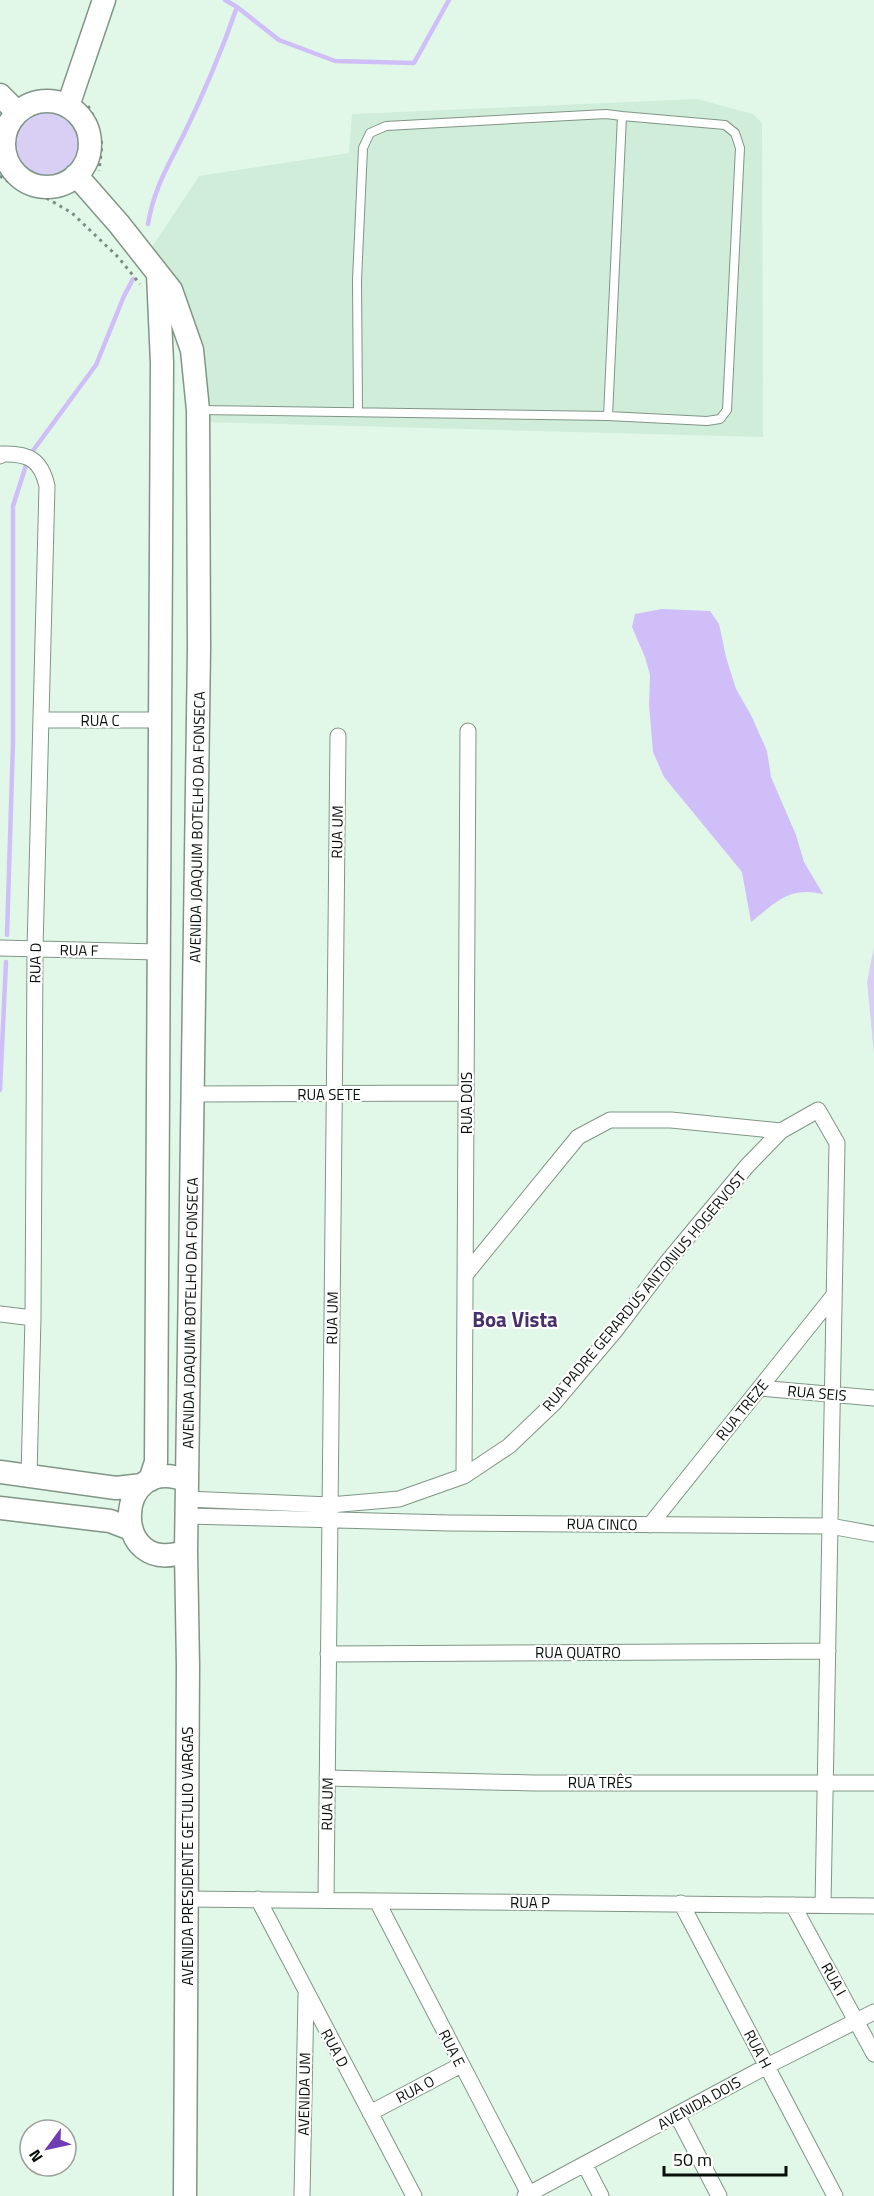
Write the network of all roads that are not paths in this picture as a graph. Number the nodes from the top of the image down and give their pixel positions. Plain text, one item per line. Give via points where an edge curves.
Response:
1 (104, 0) edge
2 (0, 95) edge
3 (78, 102) junction
4 (17, 112) junction
5 (622, 116) junction
6 (2, 157) edge
7 (76, 175) junction
8 (158, 274) junction
9 (198, 410) junction
10 (358, 411) junction
11 (608, 416) junction
12 (0, 456) edge
13 (41, 720) junction
14 (160, 720) junction
15 (468, 731) dead end
16 (338, 736) dead end
17 (0, 948) edge
18 (35, 949) junction
19 (158, 952) junction
20 (466, 1093) junction
21 (192, 1094) junction
22 (334, 1094) junction
23 (781, 1131) junction
24 (466, 1274) junction
25 (834, 1295) junction
26 (0, 1314) edge
27 (33, 1318) junction
28 (760, 1388) junction
29 (833, 1394) junction
30 (874, 1398) edge
31 (0, 1472) edge
32 (29, 1476) junction
33 (464, 1476) junction
34 (146, 1483) junction
35 (187, 1499) junction
36 (0, 1508) edge
37 (330, 1513) junction
38 (650, 1525) junction
39 (830, 1526) junction
40 (131, 1529) junction
41 (874, 1534) edge
42 (186, 1551) junction
43 (828, 1651) junction
44 (328, 1654) junction
45 (327, 1778) junction
46 (826, 1782) junction
47 (874, 1783) edge
48 (186, 1899) junction
49 (258, 1899) junction
50 (326, 1900) junction
51 (377, 1901) junction
52 (681, 1903) junction
53 (794, 1905) junction
54 (824, 1905) junction
55 (874, 1905) edge
56 (306, 1992) junction
57 (874, 2012) edge
58 (857, 2021) junction
59 (874, 2054) edge
60 (461, 2065) junction
61 (767, 2066) junction
62 (370, 2113) junction
63 (677, 2115) junction
64 (585, 2165) junction
65 (527, 2195) edge
66 (185, 2196) edge
67 (302, 2196) edge
68 (414, 2196) edge
69 (601, 2196) edge
70 (719, 2196) edge
71 (835, 2196) edge

1 - 3 street
2 - 4 street
3 - 4 street via 41,101
3 - 7 street via 89,152
4 - 6 street via 8,124
5 - 10 lane via 386,126 370,133 363,148 357,280
5 - 11 lane
5 - 11 lane via 725,126 735,133 740,148 727,410 720,419 707,421
6 - 7 street via 17,175 34,184 53,186
7 - 8 street, AVENIDA JOAQUIM BOTELHO DA FONSECA
8 - 9 street, AVENIDA JOAQUIM BOTELHO DA FONSECA via 171,290 192,350
8 - 14 street via 162,363
9 - 10 lane
9 - 21 street, AVENIDA JOAQUIM BOTELHO DA FONSECA via 199,648
10 - 11 lane
12 - 13 street, RUA D via 29,456 44,470 47,486
13 - 14 street, RUA C
13 - 18 street, RUA D
14 - 19 street
15 - 20 street, RUA DOIS
16 - 22 street, RUA UM
17 - 18 street, RUA F
18 - 19 street, RUA F
18 - 27 street, RUA D
19 - 34 street via 156,1462
20 - 22 street, RUA SETE
20 - 24 street, RUA DOIS
21 - 22 street, RUA SETE
21 - 35 street, AVENIDA JOAQUIM BOTELHO DA FONSECA
22 - 37 street, RUA UM
23 - 24 street via 671,1120 609,1120 578,1137
23 - 25 street, RUA PADRE GERARDUS ANTONIUS HOGERVOST via 818,1110 837,1143
23 - 33 street, RUA PADRE GERARDUS ANTONIUS HOGERVOST via 747,1166 555,1402 509,1446
24 - 33 street, RUA DOIS
25 - 28 street, RUA TREZE
25 - 29 street
26 - 27 street
27 - 32 street, RUA D
28 - 29 street, RUA SEIS
28 - 38 street, RUA TREZE
29 - 30 street, RUA SEIS
29 - 39 street
31 - 32 street
32 - 34 street via 116,1488
33 - 37 street, RUA PADRE GERARDUS ANTONIUS HOGERVOST via 399,1499
34 - 35 street via 169,1476
34 - 40 street via 136,1492 129,1510
35 - 37 street, RUA PADRE GERARDUS ANTONIUS HOGERVOST
35 - 42 street, AVENIDA PRESIDENTE GETULIO VARGAS
36 - 40 street via 110,1521
37 - 38 street, RUA CINCO
37 - 44 street, RUA UM
38 - 39 street, RUA CINCO
39 - 41 street, RUA CINCO
39 - 43 street
40 - 42 street via 141,1545 158,1554
42 - 48 street, AVENIDA PRESIDENTE GETULIO VARGAS
43 - 44 street, RUA QUATRO
43 - 46 street
44 - 45 street, RUA UM
45 - 46 street, RUA TRÊS via 534,1783
45 - 50 street, RUA UM
46 - 47 street, RUA TRÊS
46 - 54 street
48 - 49 street, RUA P
48 - 66 street, AVENIDA PRESIDENTE GETULIO VARGAS
49 - 50 street, RUA P
49 - 56 street, RUA D
50 - 51 street, RUA P
51 - 52 street, RUA P
51 - 60 street, RUA E
52 - 53 street, RUA P
52 - 61 street, RUA H
53 - 54 street, RUA P
53 - 58 street, RUA I
54 - 55 street, RUA P
56 - 62 street, RUA D
56 - 67 street, AVENIDA UM
57 - 58 street, AVENIDA DOIS
58 - 59 street, RUA I
58 - 61 street, AVENIDA DOIS
60 - 62 street, RUA O
60 - 65 street, RUA E
61 - 63 street, AVENIDA DOIS
61 - 71 street, RUA H
62 - 68 street, RUA D
63 - 64 street, AVENIDA DOIS
63 - 70 street
64 - 65 street, AVENIDA DOIS
64 - 69 street

